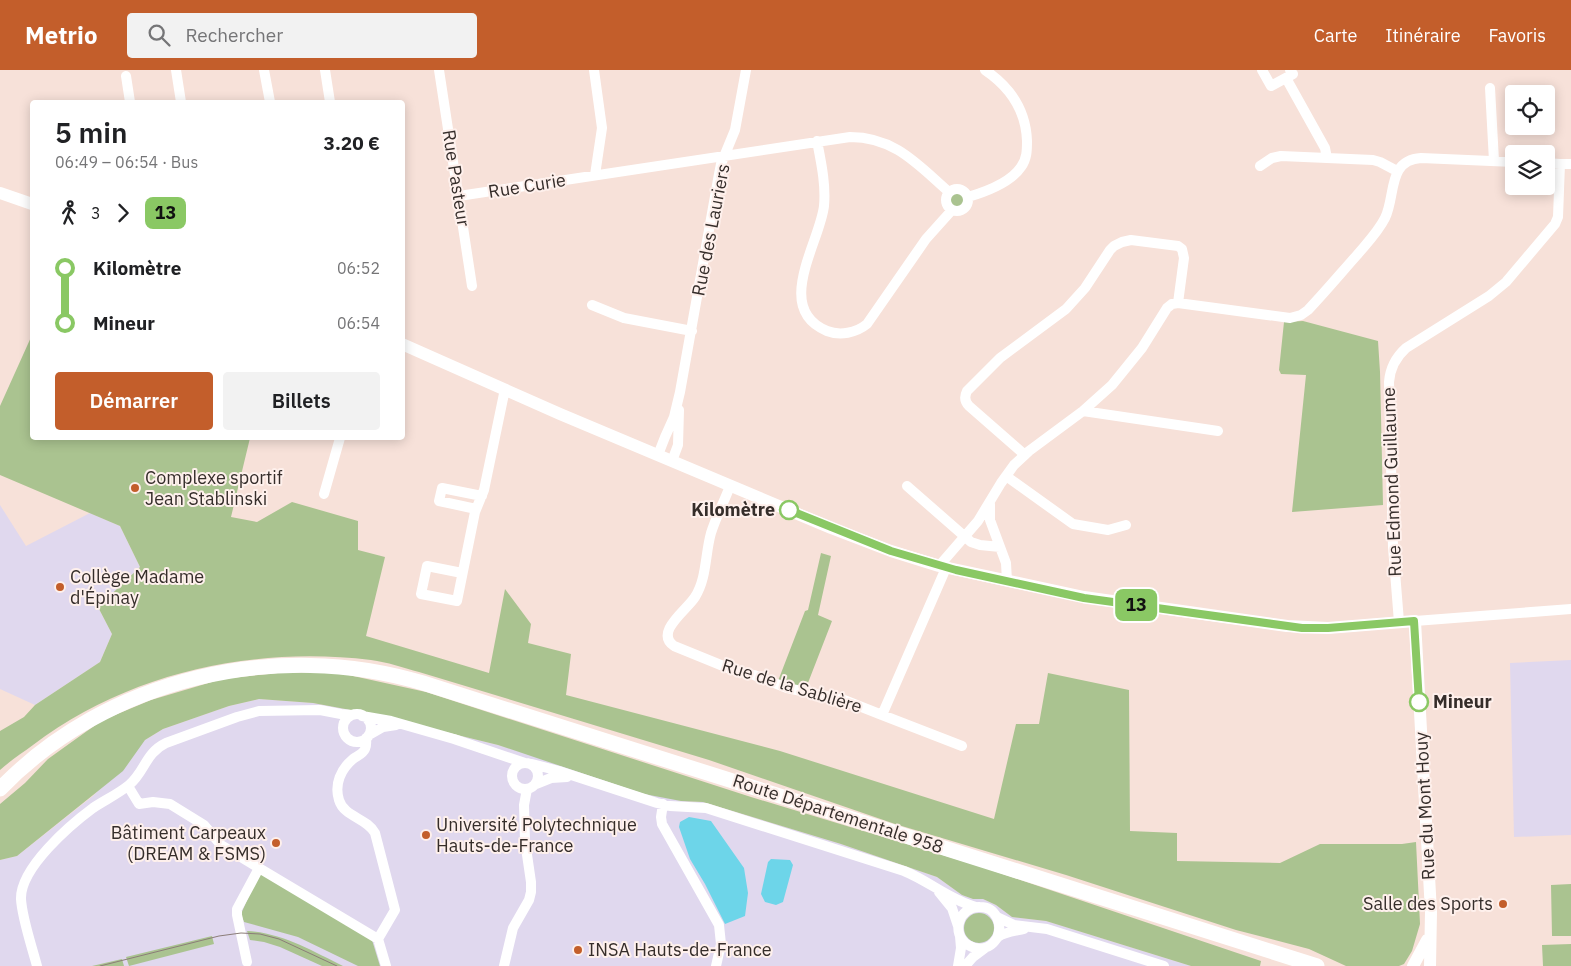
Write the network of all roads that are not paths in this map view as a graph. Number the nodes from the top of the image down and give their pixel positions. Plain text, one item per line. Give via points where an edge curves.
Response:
1 (176, 70) edge
2 (264, 70) edge
3 (325, 70) edge
4 (439, 70) edge
5 (594, 70) edge
6 (746, 70) edge
7 (985, 70) edge
8 (1262, 70) edge
9 (1288, 74) edge
10 (126, 76) dead end
11 (1490, 88) dead end
12 (130, 100) edge
13 (181, 100) edge
14 (270, 100) edge
15 (330, 100) edge
16 (817, 141) junction
17 (725, 156) junction
18 (1327, 158) junction
19 (1494, 161) junction
20 (1505, 162) edge
21 (1555, 164) edge
22 (1560, 164) junction
23 (1571, 164) edge
24 (1260, 166) dead end
25 (1397, 171) junction
26 (595, 175) junction
27 (949, 192) junction
28 (0, 193) edge
29 (459, 196) junction
30 (968, 197) junction
31 (30, 203) edge
32 (952, 210) junction
33 (472, 286) dead end
34 (1178, 303) junction
35 (592, 304) dead end
36 (692, 331) junction
37 (405, 345) edge
38 (505, 389) junction
39 (680, 392) junction
40 (1083, 411) junction
41 (1218, 431) dead end
42 (339, 440) edge
43 (658, 455) junction
44 (1025, 455) junction
45 (672, 462) junction
46 (1006, 476) junction
47 (730, 486) junction
48 (906, 486) dead end
49 (324, 494) dead end
50 (482, 496) junction
51 (990, 503) junction
52 (476, 508) junction
53 (1126, 524) dead end
54 (964, 536) junction
55 (1000, 547) junction
56 (943, 567) junction
57 (462, 573) junction
58 (1007, 581) junction
59 (1571, 609) edge
60 (1414, 621) junction
61 (1399, 622) junction
62 (312, 710) junction
63 (882, 715) junction
64 (357, 716) junction
65 (402, 724) junction
66 (344, 732) junction
67 (368, 736) junction
68 (962, 746) dead end
69 (493, 753) junction
70 (529, 764) junction
71 (512, 775) junction
72 (574, 777) junction
73 (128, 786) junction
74 (532, 786) junction
75 (0, 789) edge
76 (663, 804) junction
77 (259, 868) junction
78 (934, 886) junction
79 (976, 907) junction
80 (997, 918) junction
81 (1030, 928) junction
82 (959, 930) junction
83 (1430, 930) junction
84 (997, 938) junction
85 (378, 939) junction
86 (986, 947) junction
87 (247, 962) dead end
88 (37, 966) edge
89 (386, 966) edge
90 (504, 966) edge
91 (716, 966) edge
92 (958, 966) edge
93 (965, 966) edge
94 (1164, 966) edge
95 (1317, 966) edge
96 (1413, 966) edge
97 (1430, 966) edge

1 - 13 street
2 - 14 street
3 - 15 street
4 - 29 street, Rue Pasteur
5 - 26 street via 602,128
6 - 17 street, Rue des Lauriers via 735,130
7 - 30 street via 1017,102 1025,125 1027,152 1021,168 1013,175
8 - 9 street via 1271,86
9 - 18 street
10 - 12 street
11 - 19 street
16 - 17 street, Rue Curie
16 - 27 street, Rue Curie via 856,137 882,142 905,154
16 - 32 street via 824,205 806,262 802,294 804,308 810,318 826,330 848,332 867,324 930,234
17 - 26 street, Rue Curie
17 - 36 street, Rue des Lauriers via 718,174
18 - 24 street via 1281,156
18 - 25 street via 1376,160
19 - 20 street
19 - 25 street via 1416,158 1407,161
21 - 22 street
22 - 23 street
22 - 61 street, Rue Edmond Guillaume via 1558,216 1554,224 1501,286 1406,348 1390,371 1393,547
25 - 34 street via 1390,207 1381,226 1301,315 1294,318
26 - 29 street, Rue Curie
27 - 30 street via 959,189
27 - 32 street via 946,202
28 - 31 street
29 - 33 street, Rue Pasteur
30 - 32 street via 964,209
34 - 40 street, Rue de la Sablière via 1167,308 1128,367
34 - 44 street via 1184,258 1182,249 1136,241 1122,242 1110,250 1085,288 1066,309 989,368 966,391 966,402
35 - 36 street via 624,318
36 - 39 street, Rue des Lauriers
37 - 38 street
38 - 43 street
38 - 50 street
39 - 43 street, Rue des Lauriers via 674,417
39 - 45 street, Rue des Lauriers via 678,445
40 - 41 street
40 - 44 street, Rue de la Sablière
42 - 49 street
43 - 45 street
44 - 46 street, Rue de la Sablière
45 - 47 street
46 - 51 street, Rue de la Sablière
46 - 53 street via 1073,524 1108,530
47 - 56 street via 865,542
47 - 63 street, Rue de la Sablière via 712,531 699,589 669,627 669,642 732,670 754,674 791,689 844,700
48 - 54 street
50 - 52 street
50 - 52 street via 442,488 439,501
51 - 54 street, Rue de la Sablière
51 - 55 street via 990,520
52 - 57 street
54 - 55 street via 976,544
54 - 56 street, Rue de la Sablière
55 - 58 street via 1007,567
56 - 58 street
56 - 63 street, Rue de la Sablière
57 - 57 street via 427,566 421,594 457,601
58 - 61 street via 1084,598 1287,626 1328,628
59 - 60 street
60 - 61 street
60 - 83 street, Rue du Mont Houy
62 - 64 street
62 - 66 street via 332,719
62 - 73 street via 251,712 166,743 150,754
63 - 68 street, Rue de la Sablière
64 - 65 street
64 - 66 street via 345,721
64 - 67 street via 369,723
65 - 67 street via 383,727
65 - 69 street
66 - 67 street via 354,741
67 - 85 street via 364,751 342,770 338,799 342,807 375,833 395,910
69 - 70 street
69 - 71 street
70 - 71 street via 517,766
70 - 72 street
70 - 74 street via 535,767 539,777
71 - 74 street via 517,787
72 - 74 street via 556,777
72 - 76 street
73 - 77 street via 139,804 170,804 204,825 222,846
73 - 88 street via 80,819 26,876 21,901
74 - 90 street via 524,805 531,892 513,928
75 - 95 main road, Route Départementale 958 via 29,763 79,727 115,707 164,687 210,674 260,667 308,665 358,669 432,686
76 - 78 street via 716,811 904,871
76 - 91 street via 662,824 719,925 721,944
77 - 85 street
77 - 87 street via 237,909
78 - 79 street via 958,901
78 - 82 street via 952,908
79 - 80 street via 990,910
79 - 82 street via 964,913
80 - 81 street
80 - 84 street via 1000,929
81 - 84 street
81 - 94 street via 1047,929
82 - 86 street via 964,942 972,947
82 - 92 street
83 - 96 street, Rue du Mont Houy
83 - 97 street, Rue du Mont Houy
84 - 86 street
85 - 89 street
86 - 93 street

